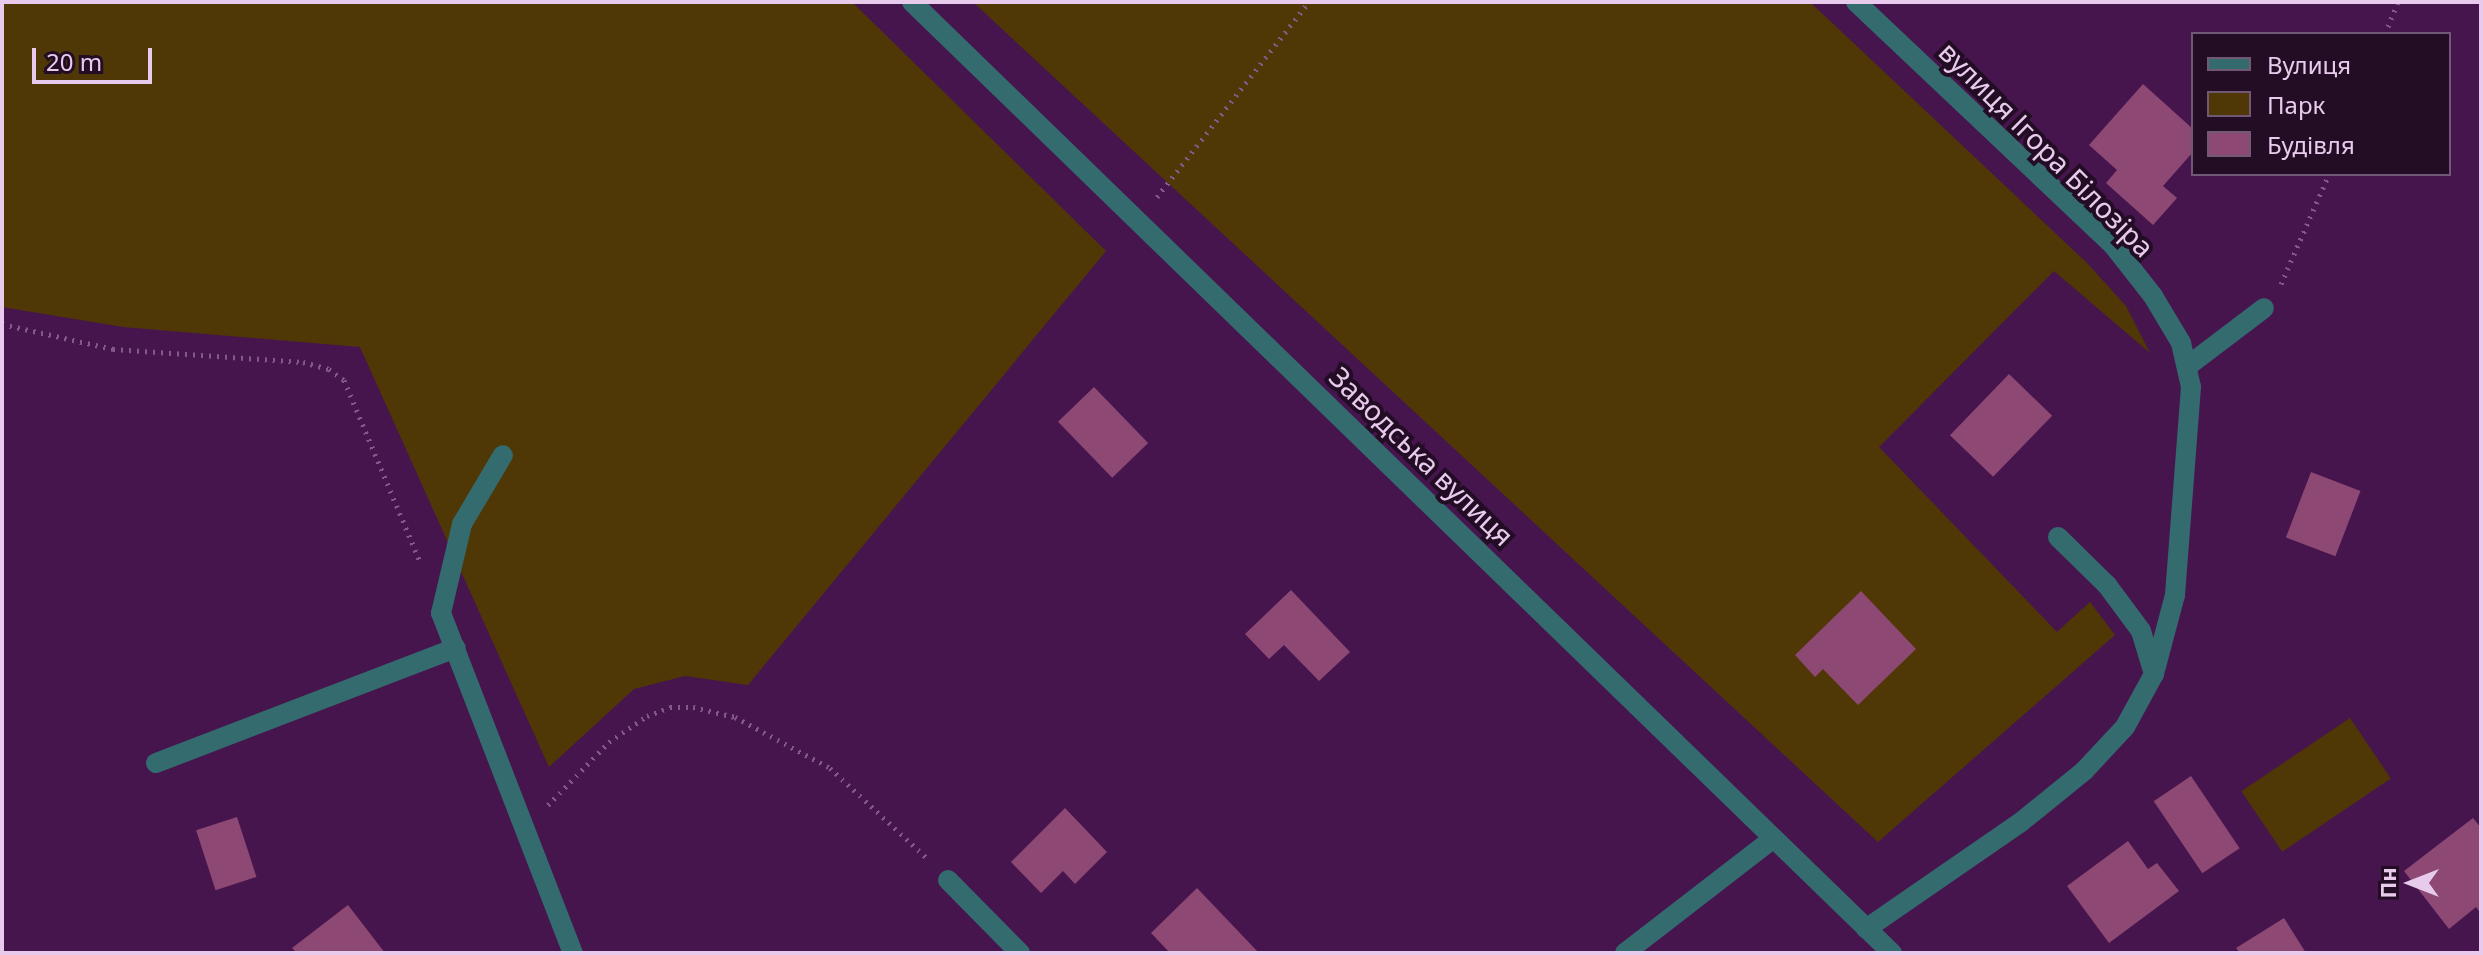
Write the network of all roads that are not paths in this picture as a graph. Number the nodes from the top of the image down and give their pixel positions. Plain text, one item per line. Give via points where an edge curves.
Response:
1 (912, 2) edge
2 (1856, 2) edge
3 (2264, 308) road end
4 (2189, 365) junction
5 (503, 455) dead end
6 (2058, 537) dead end
7 (456, 648) junction
8 (2154, 674) junction
9 (156, 763) dead end
10 (1771, 840) junction
11 (948, 880) road end
12 (1866, 929) junction
13 (573, 953) edge
14 (1020, 953) edge
15 (1625, 953) edge
16 (1892, 953) edge

1 - 10 street, Заводська вулиця
2 - 4 street, вулиця Ігора Білозіра via 2113,245 2153,296
3 - 4 street
4 - 8 street via 2175,595
5 - 7 street via 462,524 441,613
6 - 8 street via 2107,585 2141,631
7 - 9 street
7 - 13 street
8 - 12 street via 2125,727 2084,771 2021,822
10 - 12 street, Заводська вулиця
10 - 15 street
11 - 14 street
12 - 16 street, Заводська вулиця

